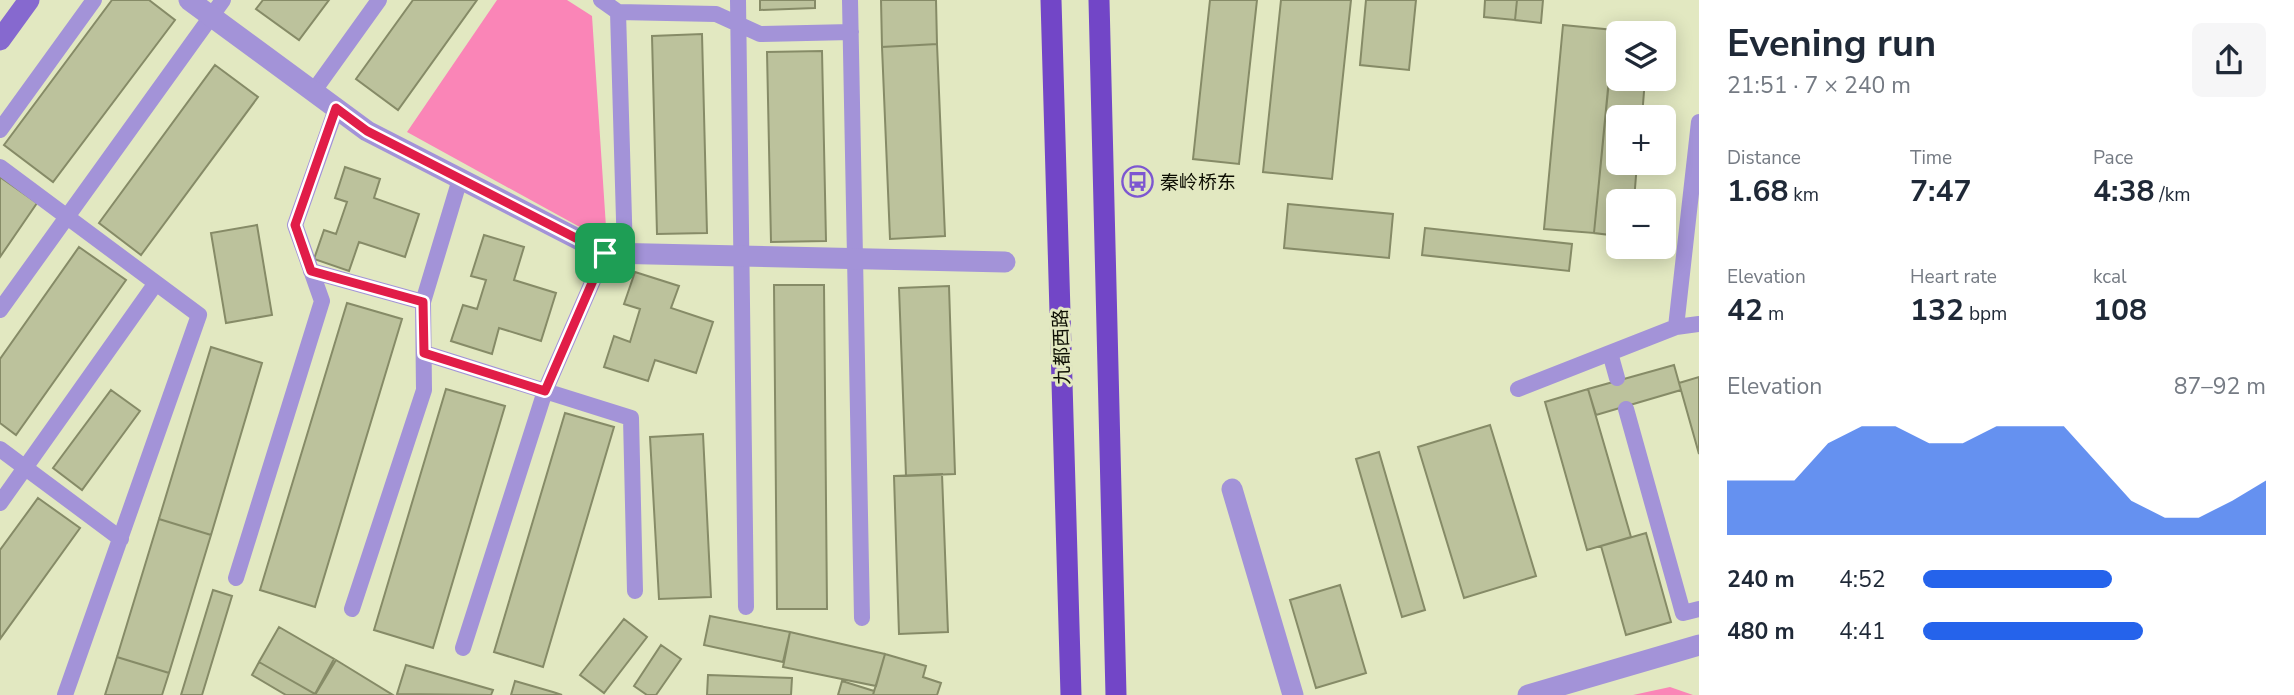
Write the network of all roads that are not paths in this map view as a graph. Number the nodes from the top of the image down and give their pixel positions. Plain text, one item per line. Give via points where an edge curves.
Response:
1 (29, 0) edge
2 (94, 0) edge
3 (189, 0) edge
4 (379, 0) edge
5 (601, 0) edge
6 (738, 0) edge
7 (850, 0) edge
8 (1051, 0) edge
9 (1099, 0) edge
10 (217, 8) edge
11 (618, 12) junction
12 (738, 24) junction
13 (851, 32) junction
14 (0, 40) edge
15 (313, 92) junction
16 (336, 108) junction
17 (1699, 122) edge
18 (0, 130) edge
19 (0, 167) edge
20 (460, 179) junction
21 (67, 217) junction
22 (615, 254) junction
23 (741, 257) junction
24 (855, 259) junction
25 (1005, 262) dead end
26 (311, 271) junction
27 (156, 283) junction
28 (423, 302) junction
29 (0, 310) edge
30 (1699, 324) edge
31 (1676, 327) junction
32 (424, 353) junction
33 (1609, 353) junction
34 (1617, 378) dead end
35 (1518, 389) dead end
36 (545, 391) junction
37 (1626, 409) dead end
38 (0, 449) edge
39 (25, 467) junction
40 (1232, 489) dead end
41 (0, 503) edge
42 (121, 539) junction
43 (236, 578) dead end
44 (635, 591) dead end
45 (746, 607) dead end
46 (1699, 609) edge
47 (352, 610) dead end
48 (862, 618) dead end
49 (1699, 645) edge
50 (463, 648) dead end
51 (65, 695) edge
52 (1071, 695) edge
53 (1116, 695) edge
54 (1293, 695) edge
55 (1528, 695) edge

1 - 14 main road
2 - 18 lane
3 - 10 street
4 - 15 lane
5 - 11 lane
6 - 12 lane
7 - 13 lane
8 - 52 main road, 九都西路
9 - 53 main road
10 - 15 street
10 - 21 lane
11 - 12 lane via 716,13
11 - 22 lane
12 - 13 lane via 760,34
12 - 23 lane
13 - 24 lane
15 - 16 street
16 - 20 street via 367,131
16 - 26 lane via 295,225
17 - 31 lane
19 - 21 lane
20 - 22 street
20 - 28 lane
21 - 27 lane
21 - 29 lane
22 - 23 street
22 - 36 lane
23 - 24 street
23 - 45 lane
24 - 25 street
24 - 48 lane
26 - 28 lane
26 - 43 lane via 321,301
27 - 39 lane
27 - 42 lane via 199,315
28 - 32 lane
30 - 31 lane
31 - 33 lane
32 - 36 lane
32 - 47 lane via 424,390
33 - 34 lane
33 - 35 lane
36 - 44 lane via 631,418
36 - 50 lane
37 - 46 lane via 1683,613
38 - 39 lane
39 - 41 lane
39 - 42 lane
40 - 54 street
42 - 51 lane
49 - 55 street

